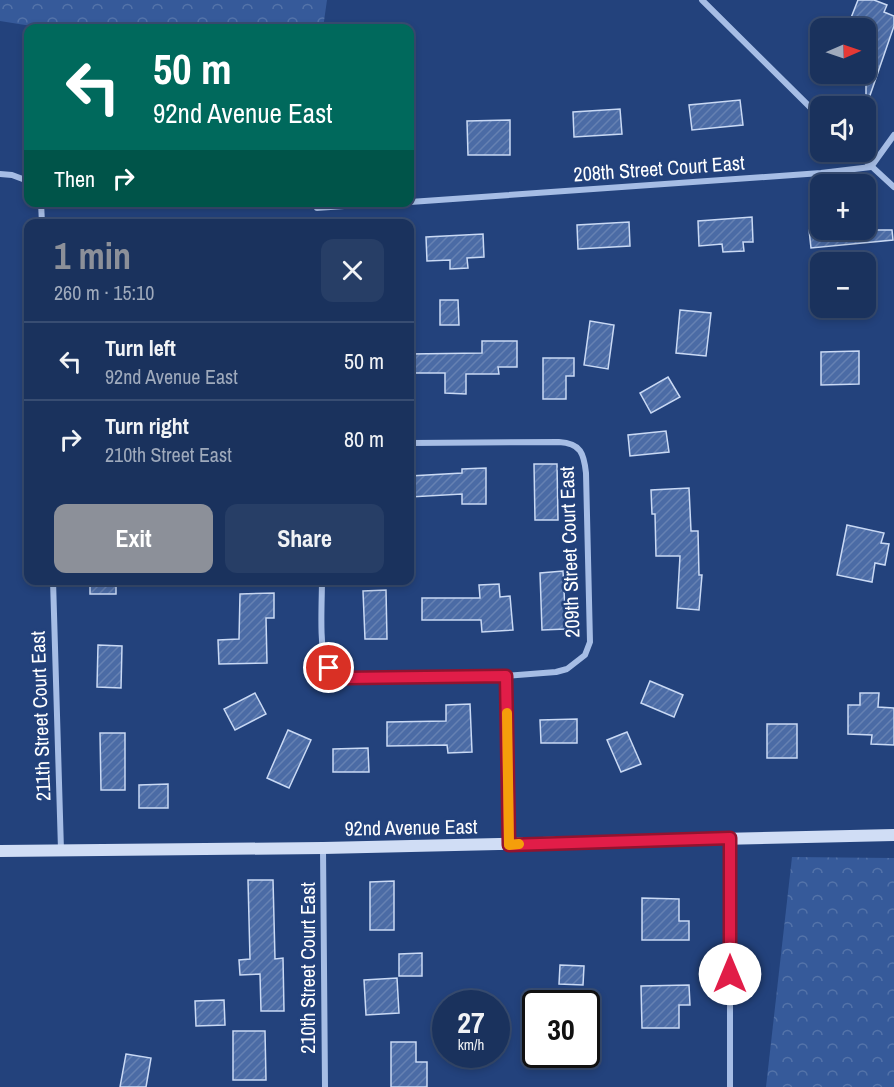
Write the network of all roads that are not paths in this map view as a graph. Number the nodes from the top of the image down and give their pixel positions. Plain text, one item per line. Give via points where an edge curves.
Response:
1 (702, 0) edge
2 (810, 107) edge
3 (894, 135) edge
4 (867, 162) edge
5 (871, 166) junction
6 (0, 174) edge
7 (24, 180) edge
8 (894, 187) edge
9 (414, 202) edge
10 (330, 207) edge
11 (316, 208) dead end
12 (414, 443) edge
13 (53, 585) edge
14 (322, 585) edge
15 (506, 676) junction
16 (894, 835) edge
17 (730, 838) junction
18 (509, 845) junction
19 (323, 848) junction
20 (0, 851) edge
21 (61, 851) junction
22 (324, 1087) edge
23 (730, 1087) edge

1 - 2 street
3 - 5 street
4 - 5 street
5 - 8 street
5 - 9 street, 208th Street Court East via 810,174
6 - 7 street
10 - 11 street
12 - 15 street, 209th Street Court East via 570,442 584,458 590,642 585,656 567,669
13 - 21 street, 211th Street Court East
14 - 15 street via 325,663 345,678
15 - 18 street
16 - 17 street, 92nd Avenue East
17 - 18 street, 92nd Avenue East
17 - 23 street
18 - 19 street, 92nd Avenue East
19 - 21 street, 92nd Avenue East
19 - 22 street, 210th Street Court East
20 - 21 street, 92nd Avenue East

